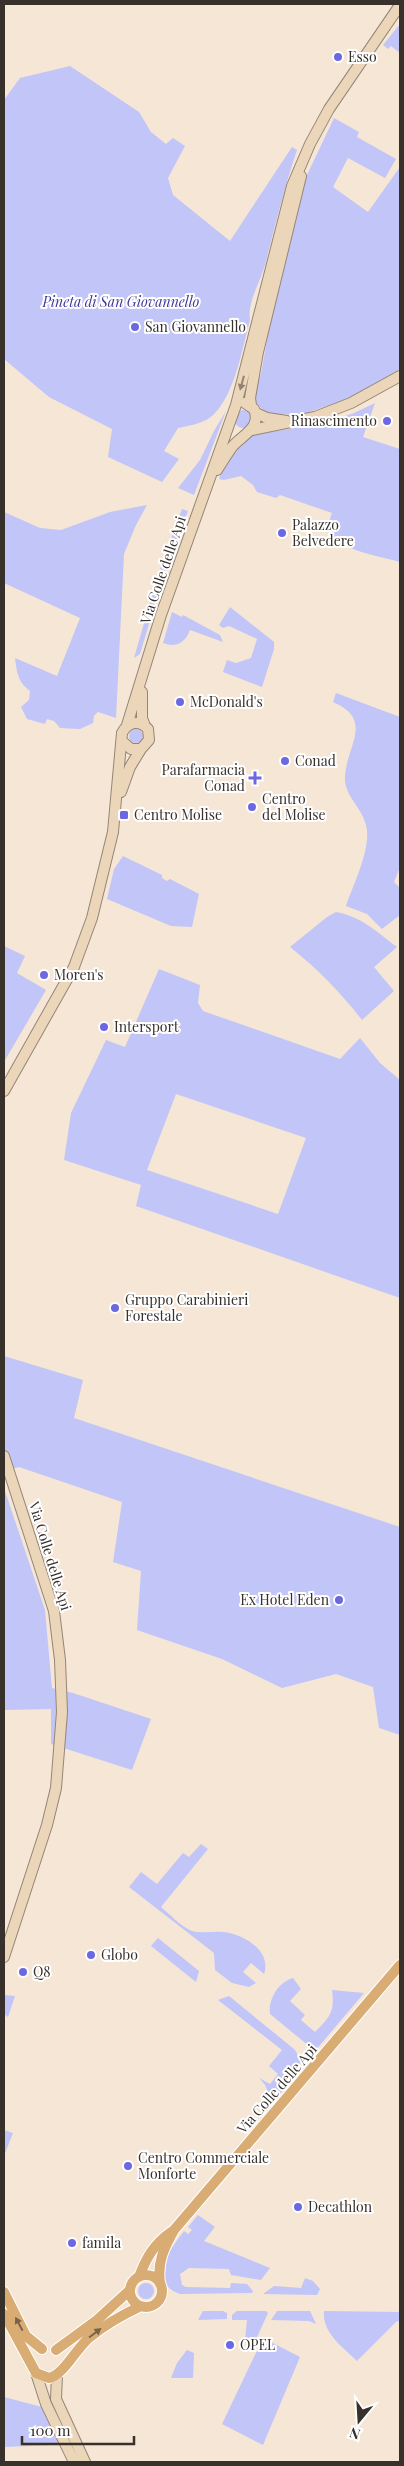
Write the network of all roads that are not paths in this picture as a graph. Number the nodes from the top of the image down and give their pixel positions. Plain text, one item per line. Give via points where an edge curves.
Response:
1 (400, 4) edge
2 (307, 150) junction
3 (398, 379) edge
4 (236, 405) junction
5 (254, 409) junction
6 (296, 422) junction
7 (229, 424) junction
8 (248, 432) junction
9 (209, 481) junction
10 (146, 668) junction
11 (127, 726) junction
12 (145, 726) junction
13 (123, 742) junction
14 (142, 749) junction
15 (116, 807) junction
16 (4, 1091) edge
17 (4, 1456) edge
18 (4, 1957) edge
19 (400, 1965) edge
20 (174, 2230) junction
21 (139, 2277) junction
22 (160, 2283) junction
23 (130, 2290) junction
24 (4, 2292) edge
25 (141, 2306) junction
26 (4, 2314) edge
27 (42, 2349) junction
28 (56, 2350) junction
29 (34, 2370) junction
30 (60, 2372) junction
31 (74, 2462) edge
32 (85, 2462) edge

1 - 2 main road via 329,109
2 -> 4 main road via 292,186
2 - 5 main road via 258,352 250,398
3 - 6 main road via 351,404
4 - 5 main road via 246,403
4 - 7 main road
5 - 6 main road via 267,418
5 - 8 main road via 256,422
6 - 8 main road
7 - 8 main road via 236,432
7 - 9 main road, Via Colle delle Api
8 - 9 main road, Via Colle delle Api via 232,447
9 - 10 main road, Via Colle delle Api via 161,615
10 - 11 main road, Via Colle delle Api
10 - 12 main road, Via Colle delle Api via 141,701
11 - 12 main road via 139,723
11 - 13 main road via 122,733
12 - 14 main road via 150,735
13 - 14 main road via 131,749
13 - 15 main road
14 - 15 main road via 130,767
15 - 16 main road via 101,885 74,967
17 - 18 main road, Via Colle delle Api via 54,1610 62,1712 56,1788
19 - 20 main road, Via Colle delle Api
20 - 21 main road, Via Colle delle Api via 161,2239 147,2257
20 - 22 main road, Via Colle delle Api via 161,2254
21 - 22 main road via 150,2276
21 - 23 main road
22 - 25 main road via 162,2294 157,2303 150,2307
23 - 25 main road via 132,2300
23 - 28 main road via 97,2320
27 -> 24 main road via 26,2336
30 -> 25 main road via 88,2338 117,2317
26 - 29 main road
27 - 28 main road
27 - 29 main road via 34,2356
28 - 30 main road via 62,2358
29 - 30 main road via 46,2378
29 - 31 main road via 46,2404
30 - 32 main road via 56,2400

